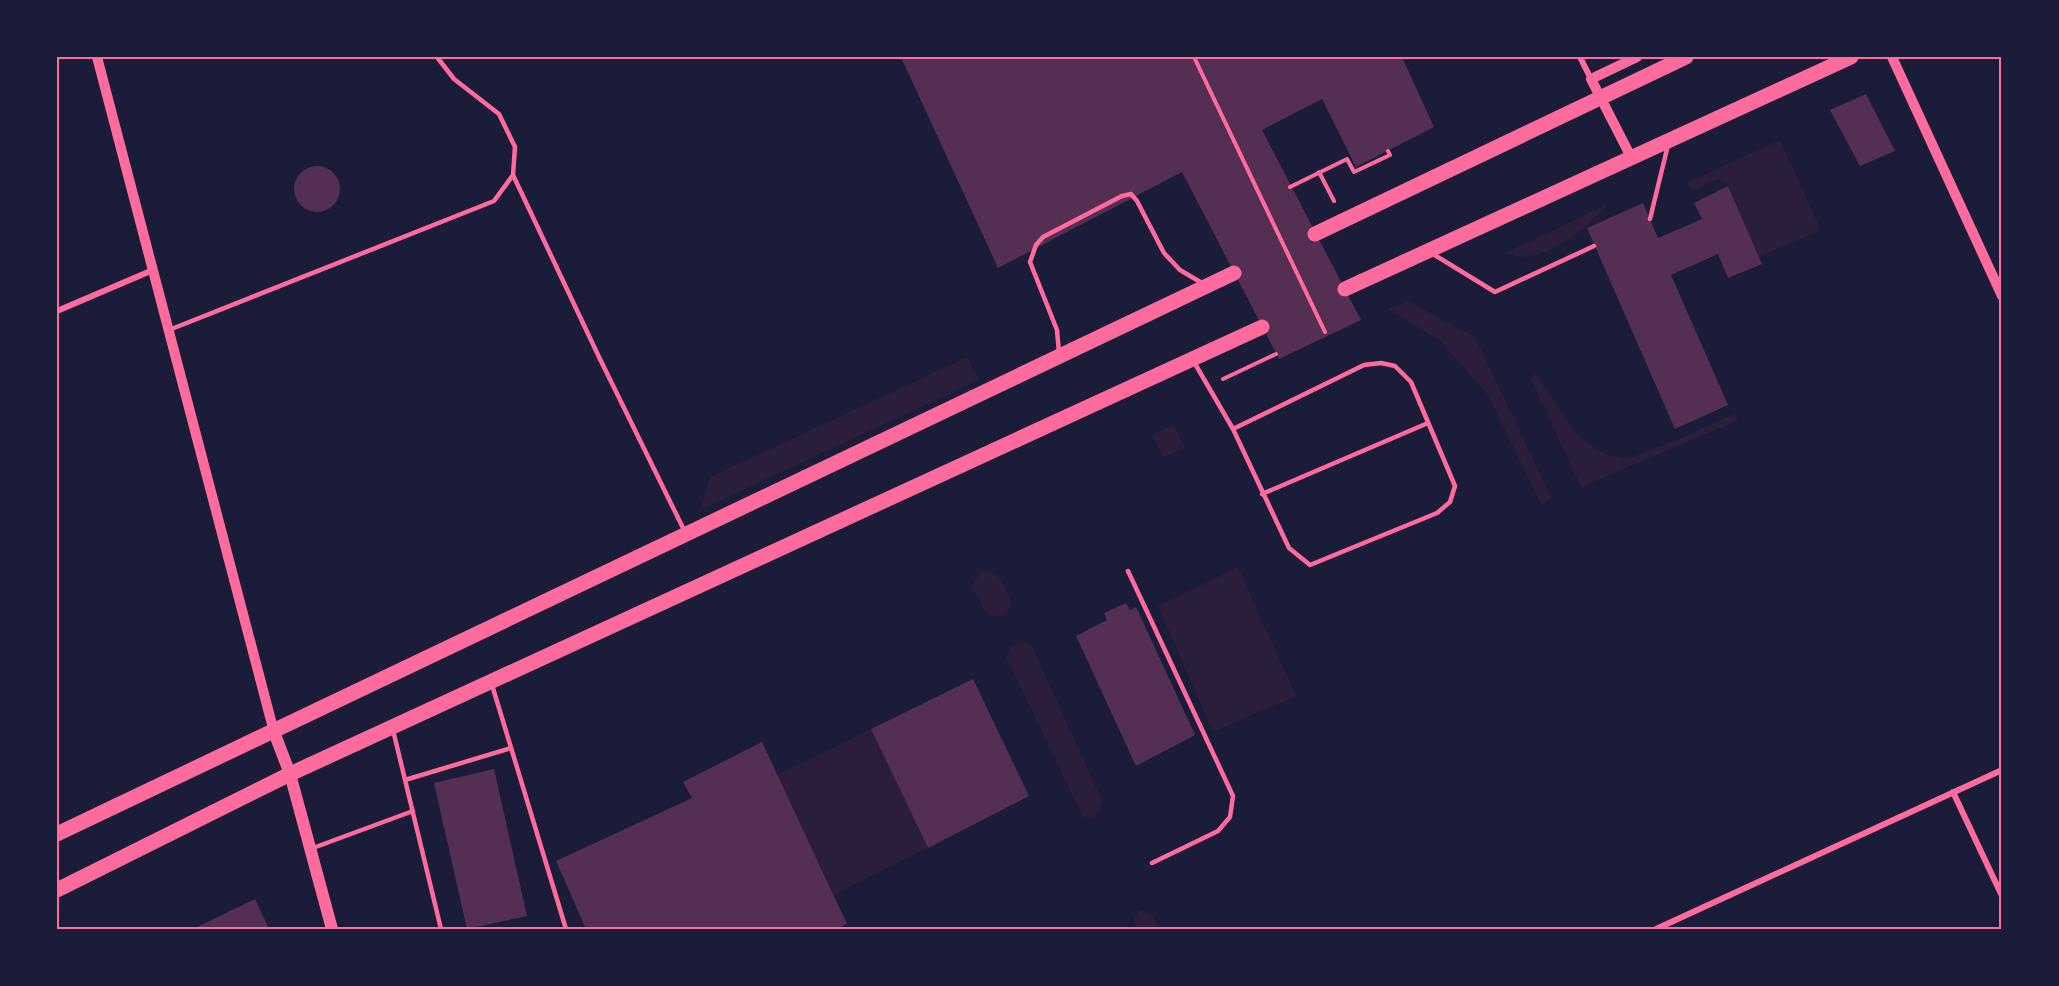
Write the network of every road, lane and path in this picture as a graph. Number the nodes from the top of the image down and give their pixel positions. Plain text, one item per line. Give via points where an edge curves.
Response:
1 (97, 57) edge
2 (437, 57) edge
3 (1194, 57) edge
4 (1580, 57) edge
5 (1637, 57) edge
6 (1686, 57) edge
7 (1851, 57) edge
8 (1892, 57) edge
9 (1591, 79) junction
10 (1600, 98) junction
11 (1669, 140) junction
12 (1388, 150) dead end
13 (1631, 157) junction
14 (1319, 172) junction
15 (513, 175) junction
16 (1290, 187) dead end
17 (1328, 188) dead end
18 (1650, 219) dead end
19 (1315, 234) dead end
20 (1594, 246) dead end
21 (1428, 251) junction
22 (153, 270) junction
23 (1234, 273) dead end
24 (1998, 277) edge
25 (1206, 286) junction
26 (1345, 290) dead end
27 (2002, 296) edge
28 (57, 311) edge
29 (1262, 327) dead end
30 (169, 330) junction
31 (1325, 332) dead end
32 (1276, 354) dead end
33 (1059, 357) junction
34 (1192, 359) junction
35 (1209, 385) junction
36 (1428, 423) junction
37 (1233, 429) junction
38 (1263, 494) junction
39 (687, 535) junction
40 (1128, 571) dead end
41 (491, 682) junction
42 (392, 727) junction
43 (274, 732) junction
44 (511, 748) junction
45 (2002, 770) edge
46 (290, 774) junction
47 (405, 780) junction
48 (1953, 792) junction
49 (413, 811) junction
50 (57, 834) edge
51 (310, 849) junction
52 (1152, 863) dead end
53 (57, 890) edge
54 (2002, 896) edge
55 (332, 929) edge
56 (441, 929) edge
57 (566, 929) edge
58 (1656, 929) edge

1 - 22 street
2 - 15 lane via 454,79 499,114 515,147
3 - 31 path
4 - 9 street
5 - 9 street
6 - 10 main road
7 - 11 main road
8 - 24 street
9 - 10 street
10 - 13 street
10 - 19 main road
11 - 13 main road
11 - 18 lane
12 - 14 path via 1390,155 1354,172 1347,159
13 - 21 main road
14 - 16 path
14 - 17 path
15 - 30 lane via 494,201
15 - 39 lane
20 - 21 lane via 1495,292
21 - 26 main road
22 - 28 street
22 - 30 street
23 - 25 main road
24 - 27 street
25 - 33 main road
25 - 33 lane via 1180,270 1164,252 1137,201 1131,194 1122,196 1043,237 1036,245 1030,262 1057,330
29 - 34 main road
30 - 43 street
32 - 35 path
33 - 39 main road
34 - 35 lane
34 - 41 main road
35 - 37 lane
36 - 37 lane via 1411,382 1395,366 1381,363 1364,365
36 - 38 lane
36 - 38 lane via 1455,486 1450,502 1437,513 1310,565 1289,548
37 - 38 lane
39 - 43 main road
40 - 52 lane via 1233,796 1230,817 1218,831
41 - 42 main road
41 - 44 lane
42 - 46 main road
42 - 47 lane
43 - 46 main road
43 - 50 main road
44 - 47 lane
44 - 57 lane
45 - 48 street
46 - 51 main road
46 - 53 main road
47 - 49 lane
48 - 54 street
48 - 58 street
49 - 51 lane
49 - 56 lane
51 - 55 main road

